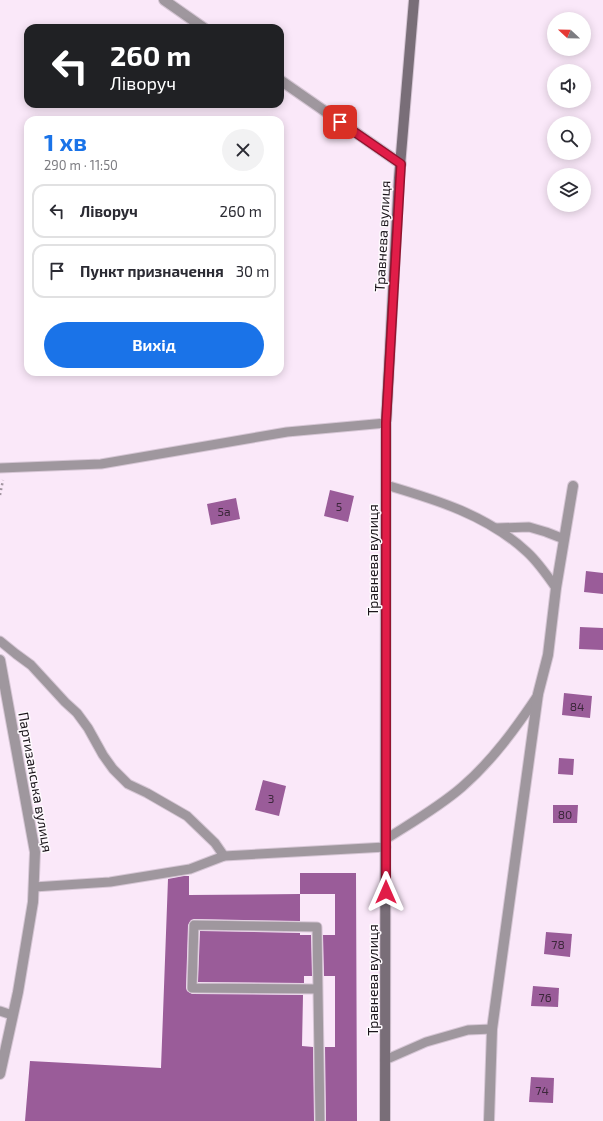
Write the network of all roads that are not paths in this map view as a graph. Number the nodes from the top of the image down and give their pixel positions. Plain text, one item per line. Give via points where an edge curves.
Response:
1 (164, 0) edge
2 (414, 0) edge
3 (198, 24) edge
4 (284, 83) edge
5 (401, 164) junction
6 (386, 423) junction
7 (0, 468) edge
8 (386, 485) junction
9 (573, 486) dead end
10 (496, 528) junction
11 (564, 539) junction
12 (556, 588) junction
13 (0, 641) edge
14 (0, 660) edge
15 (538, 694) junction
16 (386, 843) junction
17 (224, 856) junction
18 (34, 887) junction
19 (318, 989) junction
20 (0, 1011) edge
21 (12, 1016) junction
22 (492, 1029) junction
23 (385, 1060) junction
24 (0, 1074) edge
25 (320, 1121) edge
26 (385, 1121) edge
27 (489, 1121) edge

1 - 3 street
2 - 5 street, Травнева вулиця
4 - 5 street
5 - 6 street, Травнева вулиця
6 - 7 lane via 287,432 101,464
6 - 8 street, Травнева вулиця
8 - 10 lane via 457,508
8 - 16 street, Травнева вулиця
9 - 11 street
10 - 11 lane via 529,527
10 - 12 lane via 528,553
11 - 12 street
12 - 15 street via 548,655
13 - 17 lane via 31,665 77,713 113,769 128,784 187,816 215,842
14 - 18 street, Партизанська вулиця via 35,852
15 - 16 lane via 517,726 484,766 461,788
15 - 22 street
16 - 17 lane
16 - 23 street, Травнева вулиця
17 - 18 lane via 190,869 110,882
18 - 21 street, Партизанська вулиця
19 - 19 lane via 192,988 194,926 317,927
19 - 25 lane
20 - 21 lane
21 - 24 street, Партизанська вулиця
22 - 23 lane via 468,1030 426,1042
22 - 27 street
23 - 26 street, Травнева вулиця

